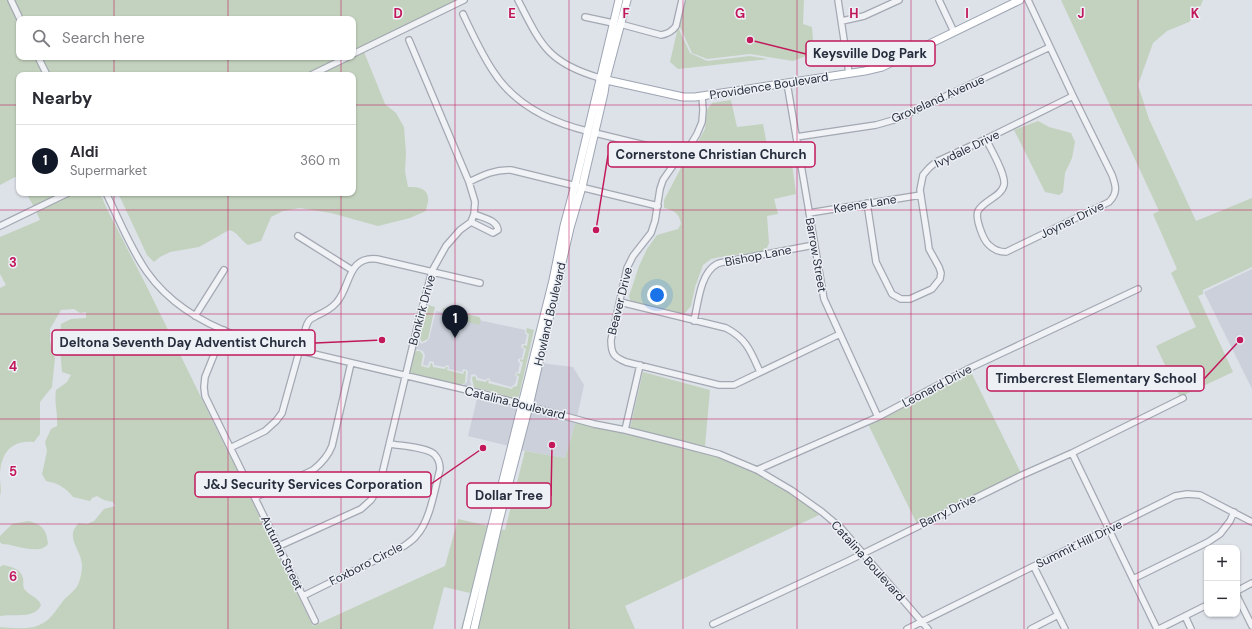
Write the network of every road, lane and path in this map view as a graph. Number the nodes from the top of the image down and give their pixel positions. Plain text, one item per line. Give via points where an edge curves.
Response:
1 (11, 0) edge
2 (464, 0) edge
3 (518, 0) edge
4 (619, 0) edge
5 (627, 0) edge
6 (682, 0) edge
7 (838, 0) edge
8 (899, 0) edge
9 (939, 0) edge
10 (1020, 0) edge
11 (1028, 0) edge
12 (463, 14) dead end
13 (19, 16) edge
14 (585, 16) dead end
15 (842, 21) junction
16 (616, 23) junction
17 (954, 32) junction
18 (409, 40) dead end
19 (1050, 47) junction
20 (356, 53) edge
21 (40, 60) edge
22 (342, 60) edge
23 (46, 72) edge
24 (317, 72) edge
25 (849, 73) junction
26 (603, 79) junction
27 (787, 83) junction
28 (702, 96) junction
29 (1073, 96) junction
30 (587, 131) junction
31 (595, 133) junction
32 (796, 137) junction
33 (986, 139) junction
34 (681, 154) junction
35 (469, 182) junction
36 (578, 186) junction
37 (921, 194) junction
38 (62, 196) edge
39 (107, 196) edge
40 (867, 203) junction
41 (658, 206) junction
42 (809, 213) junction
43 (474, 214) junction
44 (471, 222) junction
45 (0, 226) edge
46 (298, 236) dead end
47 (814, 245) junction
48 (224, 270) dead end
49 (352, 270) junction
50 (432, 271) junction
51 (480, 283) dead end
52 (1138, 289) dead end
53 (620, 302) junction
54 (195, 316) junction
55 (694, 321) junction
56 (224, 330) junction
57 (840, 334) junction
58 (298, 350) junction
59 (351, 363) junction
60 (640, 364) junction
61 (760, 372) junction
62 (406, 376) junction
63 (1183, 398) dead end
64 (522, 404) junction
65 (529, 406) junction
66 (878, 417) junction
67 (625, 430) junction
68 (390, 444) junction
69 (232, 447) junction
70 (1072, 453) junction
71 (757, 470) junction
72 (256, 497) junction
73 (1234, 512) junction
74 (1252, 522) edge
75 (1110, 529) junction
76 (279, 546) junction
77 (863, 553) junction
78 (1034, 567) junction
79 (1133, 579) junction
80 (1252, 583) edge
81 (1240, 589) edge
82 (303, 596) junction
83 (1240, 602) edge
84 (1204, 606) edge
85 (1058, 615) junction
86 (1185, 616) junction
87 (315, 621) dead end
88 (922, 622) junction
89 (713, 624) dead end
90 (1252, 626) edge
91 (466, 629) edge
92 (474, 629) edge
93 (907, 629) edge
94 (928, 629) edge
95 (1031, 629) edge
96 (1065, 629) edge
97 (1158, 629) edge
98 (1191, 629) edge

1 - 13 street
2 - 20 street
3 - 26 street via 537,36 549,52 565,65
4 - 16 main road, Howland Boulevard
5 - 16 main road, Howland Boulevard
6 - 16 street via 676,26 666,34 660,35
7 - 15 street
8 - 15 street via 864,16
9 - 17 street
10 - 17 main road, Providence Boulevard
11 - 19 street, Joyner Drive
12 - 30 street via 485,59 504,86 549,119
14 - 16 street
15 - 25 street
16 - 26 main road, Howland Boulevard
17 - 25 main road, Providence Boulevard via 882,66
18 - 35 street, Bonkirk Drive
19 - 29 street, Joyner Drive
19 - 32 street, Groveland Avenue via 897,120
21 - 23 street
22 - 24 street
25 - 27 main road, Providence Boulevard
26 - 28 main road, Providence Boulevard via 683,97
26 - 30 main road, Howland Boulevard
26 - 31 main road, Howland Boulevard via 604,93
27 - 28 main road, Providence Boulevard
27 - 32 street, Barrow Street
28 - 34 street, Beaver Drive via 702,122 694,139
29 - 33 street, Ivydale Drive
29 - 33 street, Joyner Drive via 1112,175 1116,187 1115,194 1109,202 1006,252 995,250 988,244 977,220 979,209 998,194 1005,183
30 - 36 main road, Howland Boulevard
31 - 34 street
31 - 36 main road, Howland Boulevard
32 - 42 street, Barrow Street
33 - 37 street, Ivydale Drive via 936,162 923,175
34 - 41 street, Beaver Drive via 663,180
35 - 36 street via 503,169
35 - 43 street, Bonkirk Drive via 475,202
36 - 41 street
36 - 64 main road, Howland Boulevard
36 - 65 main road, Howland Boulevard
37 - 40 street, Keene Lane
37 - 40 street, Ivydale Drive via 930,248 941,273 940,280 932,289 907,299 892,294 876,262
38 - 45 street
39 - 54 street, Catalina Boulevard via 146,272 168,296
40 - 42 street, Keene Lane
41 - 53 street, Beaver Drive via 652,234 633,256 627,268
42 - 47 street, Barrow Street
43 - 44 street, Bonkirk Drive
43 - 44 street via 494,222 498,230 493,233
44 - 50 street, Bonkirk Drive via 446,246
46 - 49 street
47 - 55 street, Bishop Lane via 717,264 703,281
47 - 57 street, Barrow Street via 824,299
48 - 54 street
49 - 50 street via 372,258
49 - 58 street via 337,302 311,319 306,326
50 - 51 street
50 - 62 street, Bonkirk Drive
52 - 66 street, Leonard Drive via 970,368
53 - 55 street
53 - 60 street, Beaver Drive via 611,347 616,357
54 - 56 street, Catalina Boulevard
55 - 61 street via 735,332 749,346
56 - 58 street, Catalina Boulevard via 238,336
56 - 69 street, Autumn Street via 205,377 204,387 205,396
57 - 61 street, Beaver Drive
57 - 66 street, Barrow Street
58 - 59 street, Catalina Boulevard
58 - 69 street via 284,405 276,421 265,431
59 - 62 street, Catalina Boulevard
59 - 72 street via 330,452 313,470
60 - 61 street, Beaver Drive via 718,385 734,385
60 - 67 street
62 - 64 street, Catalina Boulevard
62 - 68 street, Bonkirk Drive
63 - 70 street, Barry Drive
64 - 65 street, Catalina Boulevard
64 - 91 main road, Howland Boulevard
65 - 67 street, Catalina Boulevard
65 - 92 main road, Howland Boulevard
66 - 71 street, Leonard Drive
67 - 71 street, Catalina Boulevard via 719,454
68 - 76 street, Bonkirk Drive via 379,487 371,500 360,509
68 - 82 street, Foxboro Circle via 428,451 440,464 423,527 404,546
69 - 72 street, Autumn Street
70 - 75 street
70 - 77 street, Barry Drive
71 - 77 street, Catalina Boulevard via 822,512
72 - 76 street, Autumn Street
73 - 74 street, Summit Hill Drive
73 - 75 street, Summit Hill Drive via 1200,495 1186,494 1175,496
73 - 79 street via 1220,534 1208,542
75 - 78 street, Summit Hill Drive
75 - 79 street
76 - 82 street, Autumn Street
77 - 88 street, Catalina Boulevard
77 - 89 street, Barry Drive
78 - 85 street
78 - 88 street, Summit Hill Drive
79 - 97 street
80 - 81 street
82 - 87 street, Autumn Street
83 - 90 street
84 - 86 street
85 - 95 street
85 - 96 street
86 - 97 street
86 - 98 street
88 - 93 street, Summit Hill Drive
88 - 94 street, Catalina Boulevard

